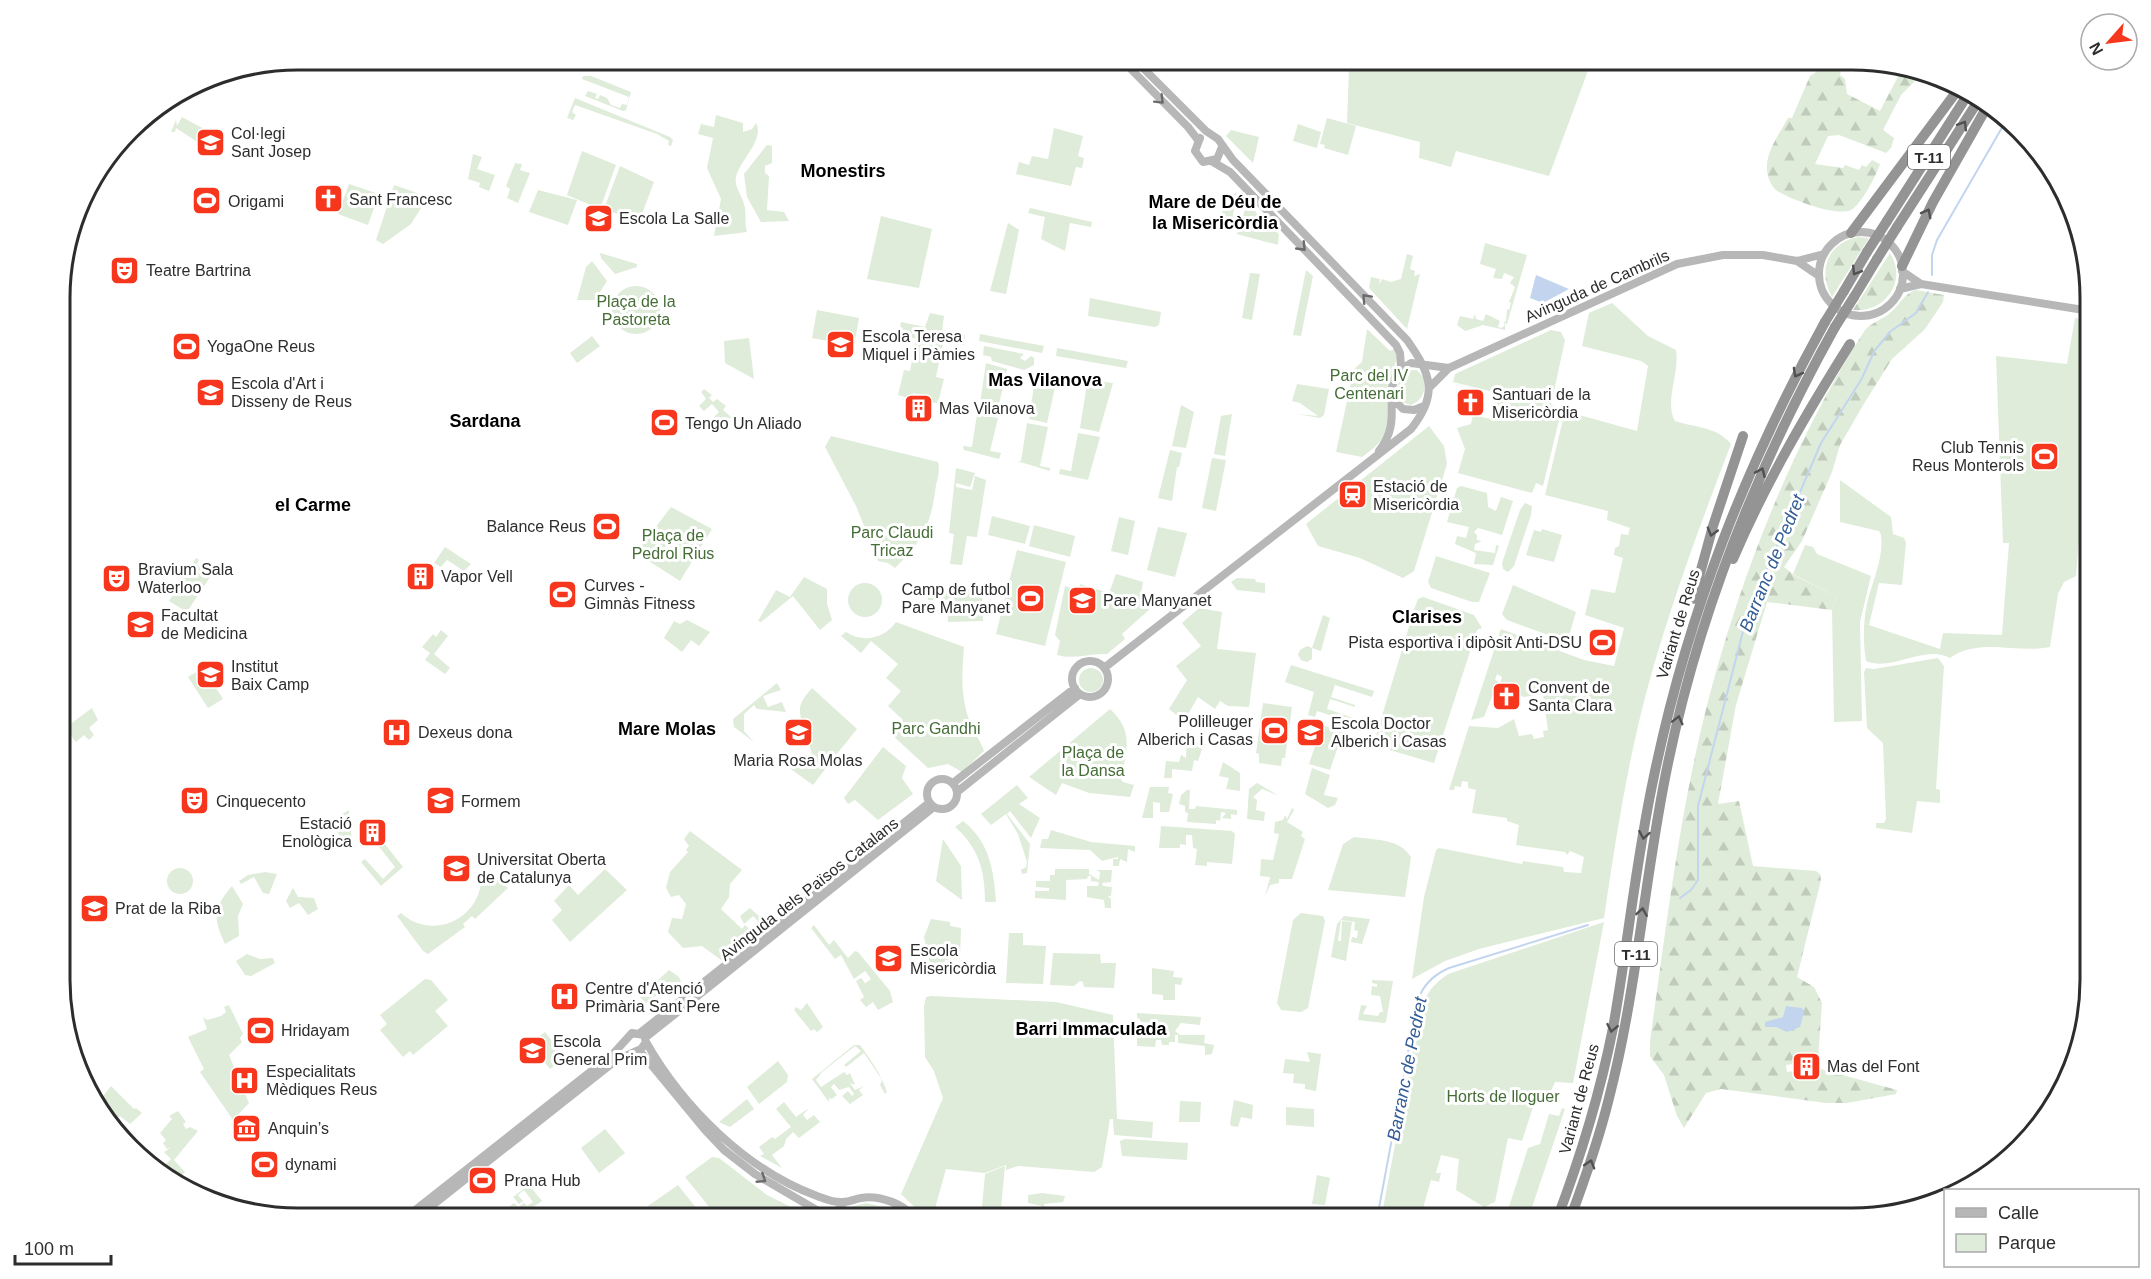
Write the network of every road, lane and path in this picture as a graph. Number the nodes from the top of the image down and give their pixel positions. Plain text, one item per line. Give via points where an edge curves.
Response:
1 (1132, 70) edge
2 (1145, 70) edge
3 (1955, 94) edge
4 (1965, 100) edge
5 (1974, 106) edge
6 (1984, 113) edge
7 (1210, 135) junction
8 (1198, 140) junction
9 (1222, 147) junction
10 (1213, 162) junction
11 (1892, 224) junction
12 (1851, 233) junction
13 (1824, 254) junction
14 (1872, 255) junction
15 (1797, 261) junction
16 (1902, 268) junction
17 (1819, 276) junction
18 (1921, 284) junction
19 (1900, 289) junction
20 (2080, 309) edge
21 (1830, 325) junction
22 (1850, 345) dead end
23 (1425, 366) junction
24 (1401, 368) junction
25 (1449, 368) junction
26 (1430, 387) junction
27 (1392, 397) junction
28 (1424, 406) junction
29 (1743, 436) dead end
30 (1374, 457) junction
31 (1104, 668) junction
32 (1687, 686) junction
33 (1077, 691) junction
34 (1653, 778) junction
35 (952, 783) junction
36 (957, 792) junction
37 (932, 805) junction
38 (644, 1038) junction
39 (628, 1039) junction
40 (638, 1050) junction
41 (844, 1203) junction
42 (418, 1208) edge
43 (429, 1208) edge
44 (814, 1208) edge
45 (840, 1208) edge
46 (903, 1208) edge
47 (1561, 1208) edge
48 (1574, 1208) edge

1 -> 8 main road
2 - 7 main road
3 - 12 highway
4 - 11 highway, Variant de Reus / T-11
11 -> 5 highway, Variant de Reus / T-11
16 -> 6 highway via 1928,211
7 - 8 main road
7 - 9 main road
8 - 10 main road via 1197,156 1203,162
9 - 10 main road via 1221,155
23 -> 9 main road via 1407,340
10 -> 24 main road via 1230,172 1396,345
11 - 14 highway, Variant de Reus / T-11, bridge
12 - 13 main road via 1831,244
12 - 16 main road via 1871,234 1889,243
13 - 15 main road
13 - 17 main road
14 -> 21 highway, Variant de Reus / T-11, bridge via 1844,291
14 - 21 highway, Variant de Reus / T-11, bridge via 1854,297
15 - 17 main road
15 - 25 main road, Avinguda de Cambrils via 1763,255 1723,255 1677,264
16 - 18 main road
16 - 19 main road
17 - 19 main road via 1825,296 1833,306 1856,316 1882,311
18 - 19 main road
18 - 20 main road
32 -> 21 highway, Variant de Reus / T-11 via 1715,591 1762,470
21 -> 34 highway, Variant de Reus / T-11 via 1787,390 1722,538 1689,636
22 - 32 highway via 1753,512
23 - 24 main road via 1411,363
23 - 25 main road
23 - 26 main road
24 - 27 main road via 1392,384
25 - 26 main road
26 - 28 main road
27 - 28 main road via 1403,410
27 - 30 main road via 1392,426
28 - 30 main road via 1411,429
29 -> 34 highway, T-11 via 1713,526 1670,683
30 - 31 main road
31 - 33 main road via 1108,682 1101,694 1091,697
31 - 33 main road via 1093,662 1080,665 1073,677
48 -> 32 highway, Variant de Reus / T-11 via 1609,1098 1624,1029 1665,778
33 - 35 main road
33 - 36 main road
34 -> 47 highway, Variant de Reus / T-11 via 1613,1028 1598,1096
35 - 36 main road
35 - 37 main road via 942,778 932,782 927,795
36 - 37 main road via 950,806
37 - 38 main road, Avinguda dels Països Catalans
38 - 39 main road via 632,1033
38 - 40 main road
38 - 41 main road via 705,1120 730,1144 782,1180
39 - 40 main road via 629,1047
39 - 42 main road
40 - 43 main road via 615,1060
40 -> 44 main road via 724,1150 771,1185
41 - 45 main road
41 - 46 main road via 863,1197

